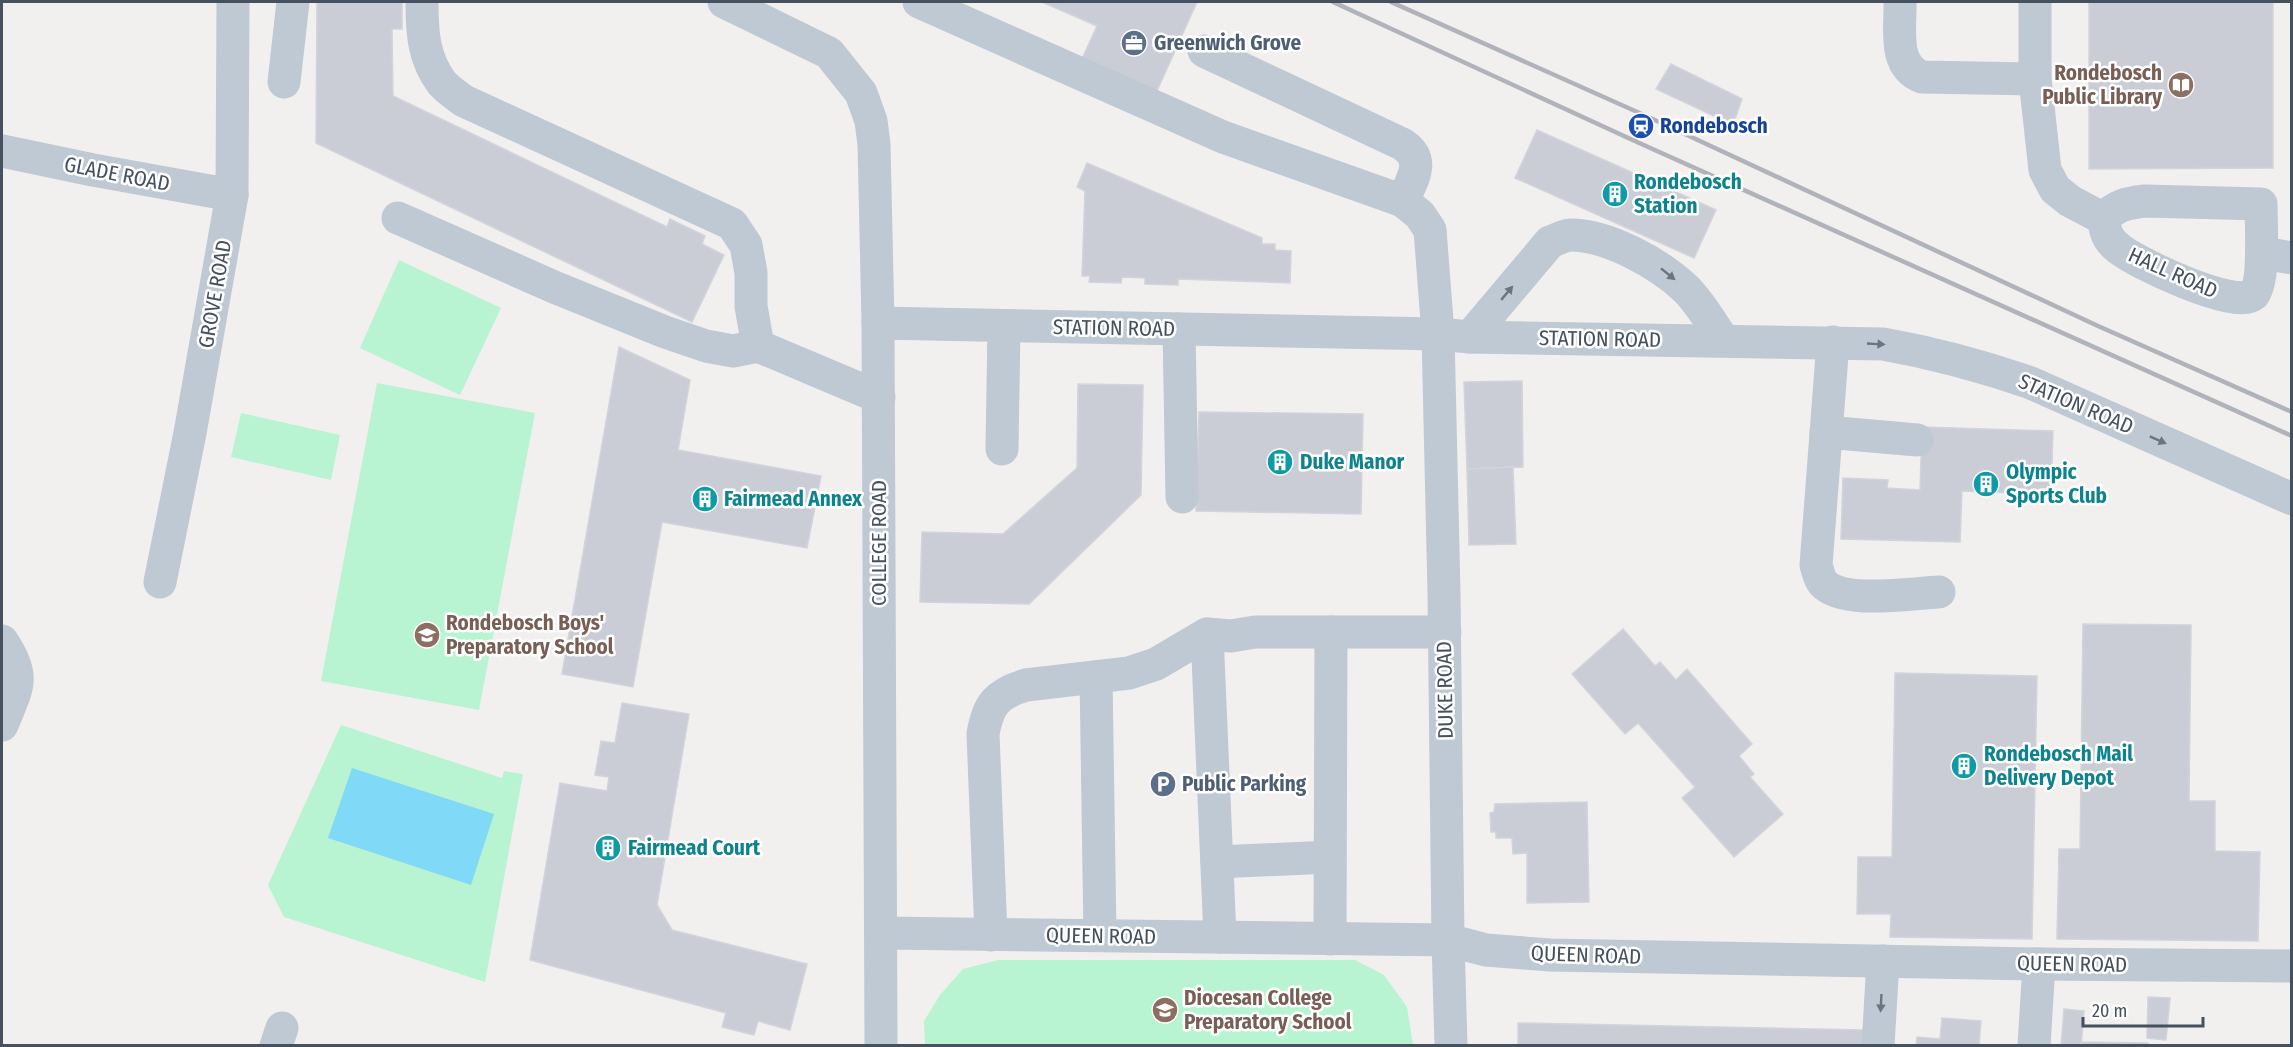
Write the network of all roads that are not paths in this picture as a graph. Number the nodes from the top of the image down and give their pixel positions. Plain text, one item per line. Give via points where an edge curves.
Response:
1 (233, 2) edge
2 (293, 2) edge
3 (422, 2) edge
4 (723, 2) edge
5 (919, 2) edge
6 (1900, 2) edge
7 (2035, 2) edge
8 (1204, 51) dead end
9 (2035, 79) junction
10 (284, 82) dead end
11 (2, 151) edge
12 (232, 195) junction
13 (1403, 201) junction
14 (398, 218) dead end
15 (2104, 219) junction
16 (2277, 255) edge
17 (879, 323) junction
18 (1004, 326) junction
19 (1179, 329) junction
20 (1438, 334) junction
21 (1470, 338) junction
22 (1724, 341) junction
23 (1825, 342) junction
24 (758, 346) junction
25 (879, 397) junction
26 (1826, 432) junction
27 (1917, 440) dead end
28 (1002, 449) dead end
29 (1182, 497) dead end
30 (2292, 499) edge
31 (160, 582) dead end
32 (1939, 592) dead end
33 (1331, 632) junction
34 (1445, 632) junction
35 (1207, 634) junction
36 (2, 640) edge
37 (1096, 677) junction
38 (2, 725) edge
39 (1330, 857) junction
40 (1216, 862) junction
41 (881, 933) junction
42 (991, 935) junction
43 (1100, 935) junction
44 (1220, 937) junction
45 (1330, 939) junction
46 (1448, 940) junction
47 (1883, 961) junction
48 (2039, 964) junction
49 (2292, 966) edge
50 (881, 1046) edge
51 (1451, 1046) edge
52 (1878, 1046) edge
53 (2034, 1046) edge

1 - 12 street, GROVE ROAD
2 - 10 street
3 - 24 street via 422,35 430,62 443,84 464,101 732,224 746,245
4 - 17 street, COLLEGE ROAD via 829,53 861,93 874,144
5 - 13 street via 1223,136
6 - 9 street via 1901,58 1914,74
7 - 9 street
8 - 13 street via 1412,150 1416,169
9 - 15 street via 2045,170 2055,189
11 - 12 street, GLADE ROAD
12 - 31 street, GROVE ROAD
13 - 20 street, DUKE ROAD via 1430,230
14 - 24 street via 665,332 733,351
15 - 16 street, HALL ROAD via 2112,209 2145,201 2261,204
15 - 16 street, HALL ROAD via 2105,233 2116,247 2136,261 2218,295 2251,297
17 - 18 street, STATION ROAD
17 - 25 street, COLLEGE ROAD
18 - 19 street, STATION ROAD
18 - 28 street
19 - 20 street, STATION ROAD
19 - 29 street
20 - 21 street, STATION ROAD
20 - 34 street, DUKE ROAD
21 - 22 street, STATION ROAD
21 -> 22 street via 1550,242 1569,235 1591,237 1662,269 1687,290
22 - 23 street, STATION ROAD
23 - 26 street
23 -> 30 street, STATION ROAD via 1883,344 1989,368
24 - 25 street
25 - 41 street, COLLEGE ROAD
26 - 27 street
26 - 32 street via 1816,565 1822,581 1852,596
33 - 34 street
33 - 35 street
33 - 39 street
34 - 46 street, DUKE ROAD
35 - 37 street via 1156,664 1129,673
35 - 40 street
36 - 38 street via 17,668 18,685
37 - 42 street via 1026,685 997,699 987,713 982,734
37 - 43 street
39 - 40 street
39 - 45 street
40 - 44 street
41 - 42 street, QUEEN ROAD
41 - 50 street, COLLEGE ROAD
42 - 43 street, QUEEN ROAD
43 - 44 street, QUEEN ROAD
44 - 45 street, QUEEN ROAD
45 - 46 street, QUEEN ROAD
46 - 47 street, QUEEN ROAD via 1486,950 1550,955
46 - 51 street, DUKE ROAD
47 - 48 street, QUEEN ROAD
47 -> 52 street
48 - 49 street, QUEEN ROAD
48 - 53 street

